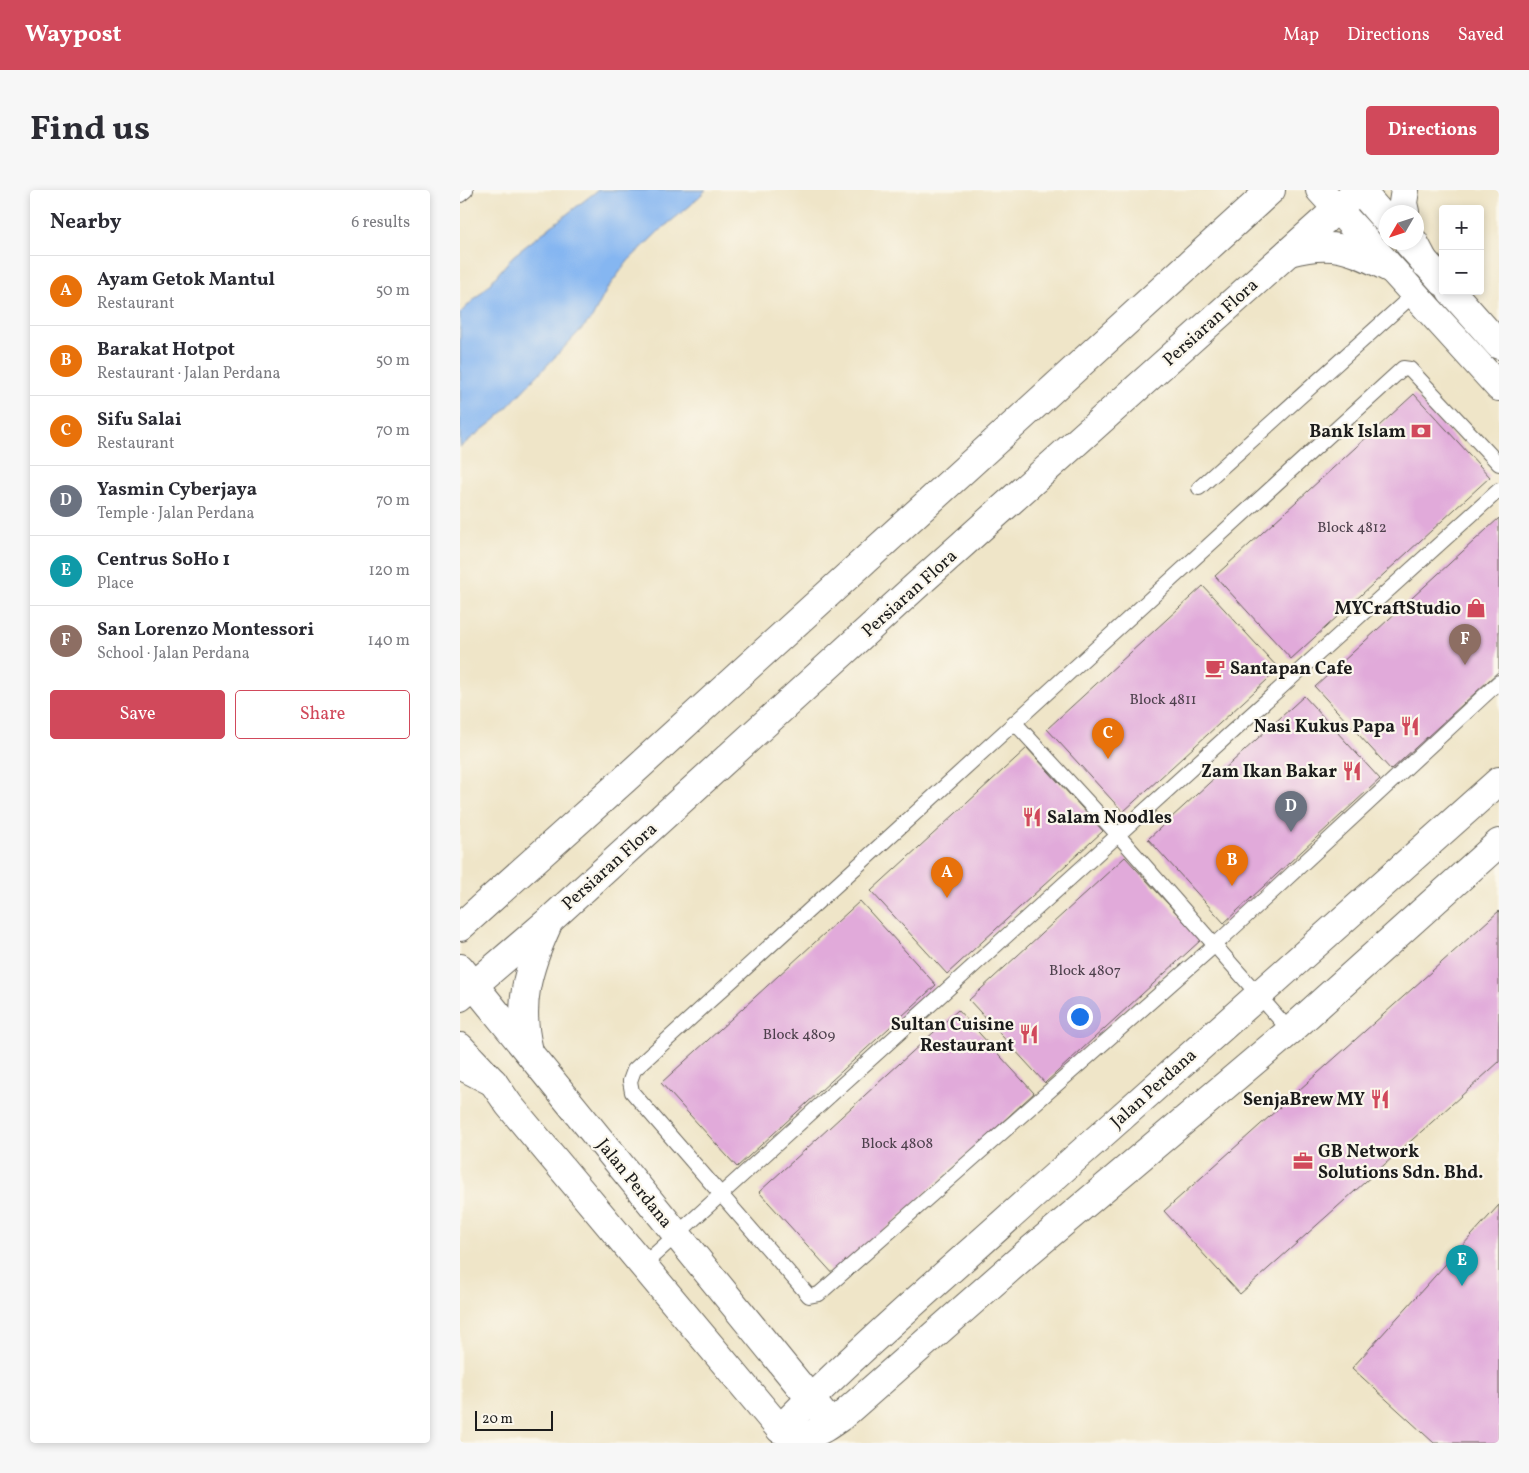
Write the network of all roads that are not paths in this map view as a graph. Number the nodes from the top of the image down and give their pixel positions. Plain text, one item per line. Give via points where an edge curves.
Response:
1 (466, 190) edge
2 (1271, 190) edge
3 (1359, 190) edge
4 (1405, 190) edge
5 (460, 195) edge
6 (1328, 199) edge
7 (1403, 205) edge
8 (1379, 212) edge
9 (1289, 252) junction
10 (1420, 253) edge
11 (1392, 269) junction
12 (1439, 277) edge
13 (1414, 294) junction
14 (1455, 295) edge
15 (1499, 345) edge
16 (1499, 387) edge
17 (1499, 464) edge
18 (1199, 488) dead end
19 (1499, 490) edge
20 (1499, 682) edge
21 (1015, 723) junction
22 (1499, 781) edge
23 (1118, 836) junction
24 (1499, 843) edge
25 (550, 920) junction
26 (460, 927) edge
27 (1215, 945) junction
28 (465, 983) edge
29 (1257, 994) junction
30 (1290, 1032) junction
31 (460, 1047) edge
32 (529, 1051) junction
33 (460, 1065) edge
34 (493, 1082) junction
35 (720, 1195) junction
36 (678, 1235) junction
37 (643, 1265) junction
38 (809, 1399) junction
39 (831, 1423) junction
40 (780, 1429) junction

1 - 5 lane
2 - 26 street
3 - 6 street, Persiaran Flora
3 - 8 street
4 - 7 street
6 - 9 street, Persiaran Flora
6 - 11 street
9 - 11 street via 1327,245 1345,248
9 - 25 street, Persiaran Flora via 930,573
10 - 12 street
11 - 13 street
13 - 16 street
13 - 18 lane
14 - 15 street
17 - 21 lane via 1410,369 1404,368
19 - 23 lane
20 - 27 lane
21 - 23 lane
21 - 35 lane via 634,1070 630,1081 632,1092
22 - 29 street, Jalan Perdana
23 - 27 lane
23 - 35 lane
24 - 30 street
25 - 28 street, Persiaran Flora
25 - 32 street via 528,975 524,1030
27 - 29 lane
27 - 35 lane via 819,1294 809,1296
28 - 32 street, Jalan Perdana
29 - 30 lane
29 - 38 street, Jalan Perdana
30 - 39 street
31 - 34 street
32 - 36 street, Jalan Perdana
33 - 34 street
34 - 37 street
35 - 36 lane
36 - 37 lane
36 - 38 street, Jalan Perdana
37 - 40 street
38 - 39 street, Jalan Perdana
38 - 40 street, Jalan Perdana
39 - 40 street via 816,1436 800,1441

